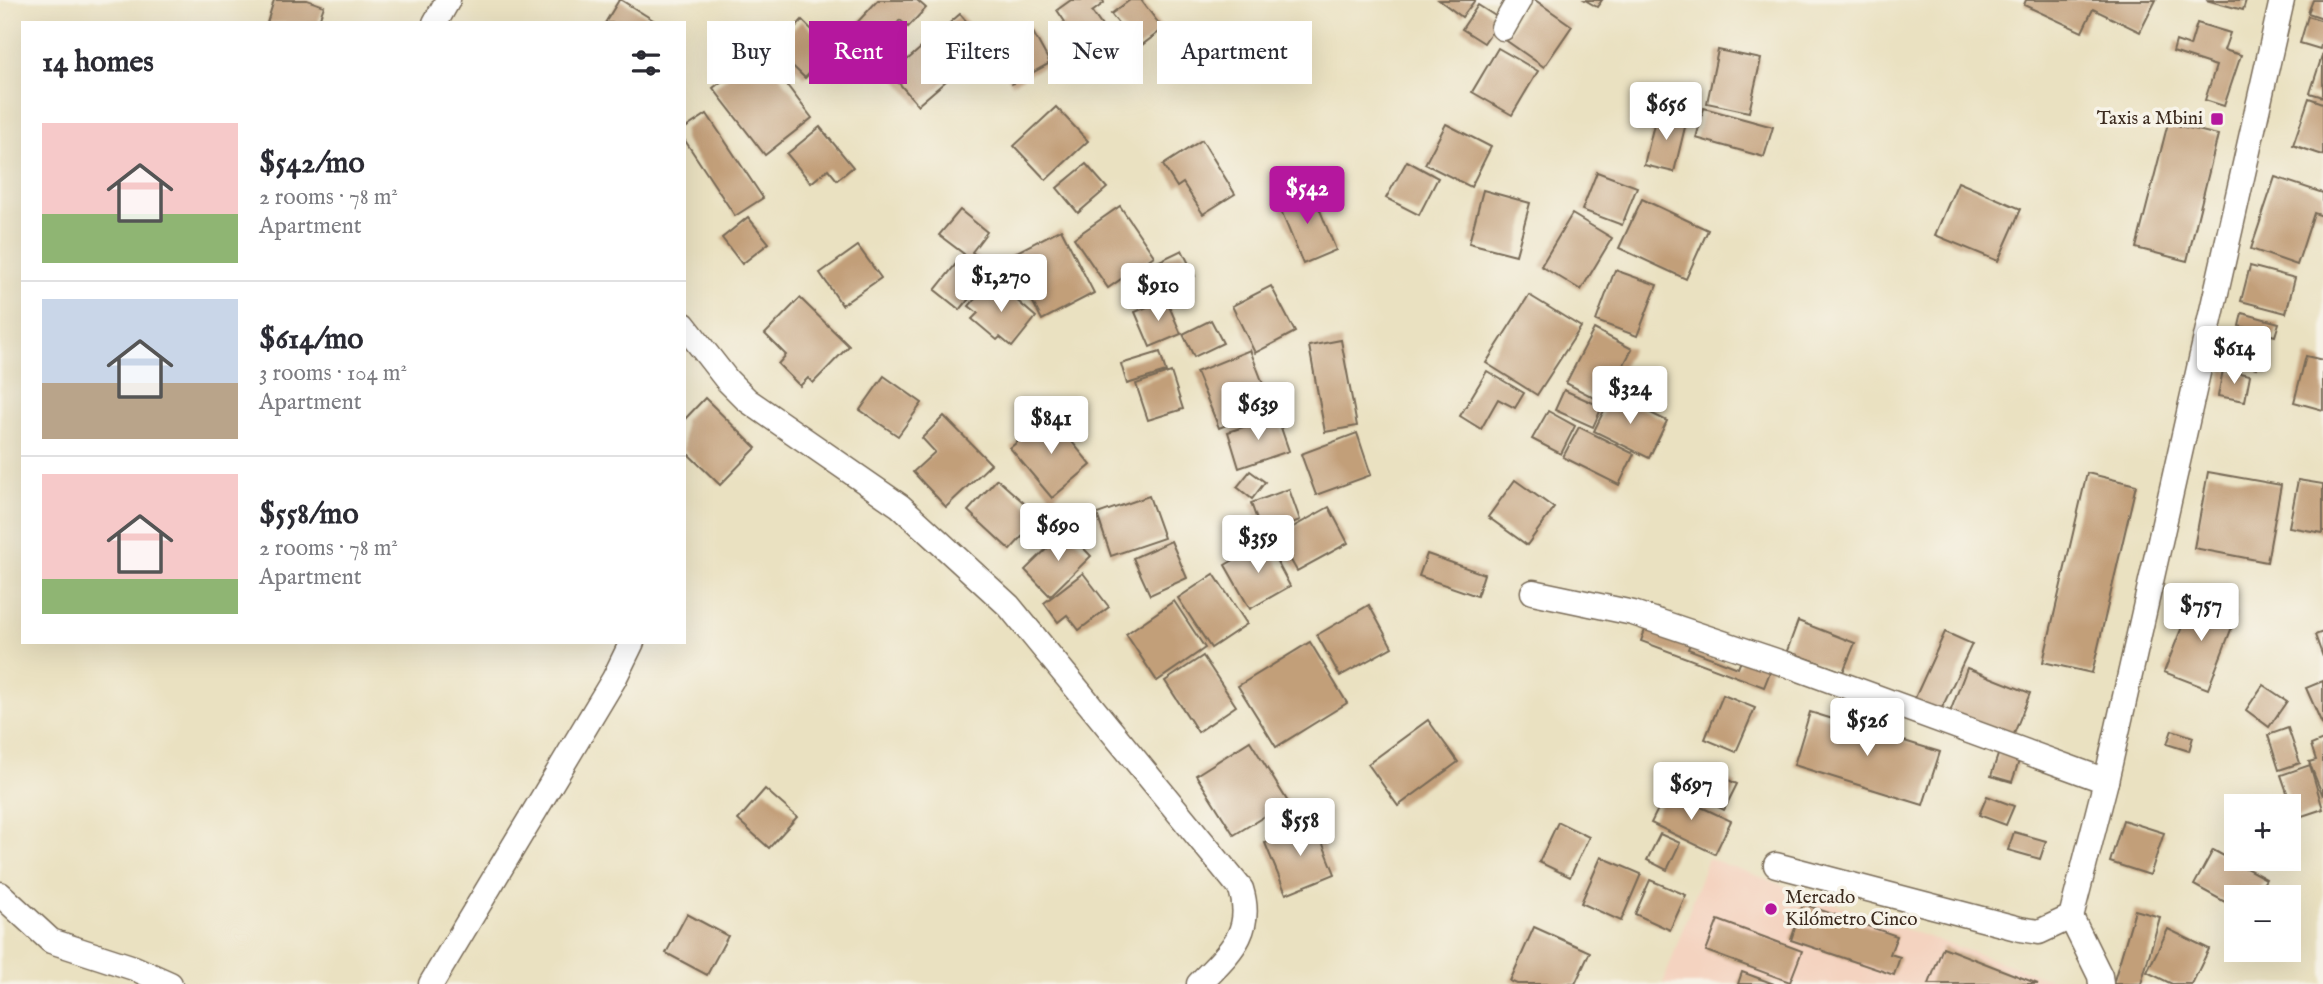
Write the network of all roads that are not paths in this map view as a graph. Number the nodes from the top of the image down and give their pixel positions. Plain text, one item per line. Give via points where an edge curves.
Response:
1 (448, 0) edge
2 (1519, 0) edge
3 (2282, 0) edge
4 (436, 21) edge
5 (1503, 28) dead end
6 (686, 328) edge
7 (1533, 592) dead end
8 (631, 644) edge
9 (2106, 781) junction
10 (1776, 865) dead end
11 (0, 894) edge
12 (2071, 917) junction
13 (170, 984) edge
14 (432, 984) edge
15 (1199, 984) edge
16 (2101, 984) edge

1 - 4 street
2 - 5 street
3 - 9 street
6 - 15 street via 747,400 900,506 1009,607 1241,889 1245,923 1234,946
7 - 9 street via 1633,612
8 - 14 street
9 - 12 street
10 - 12 street via 2020,929 2039,932
11 - 13 street via 51,941
12 - 16 street

